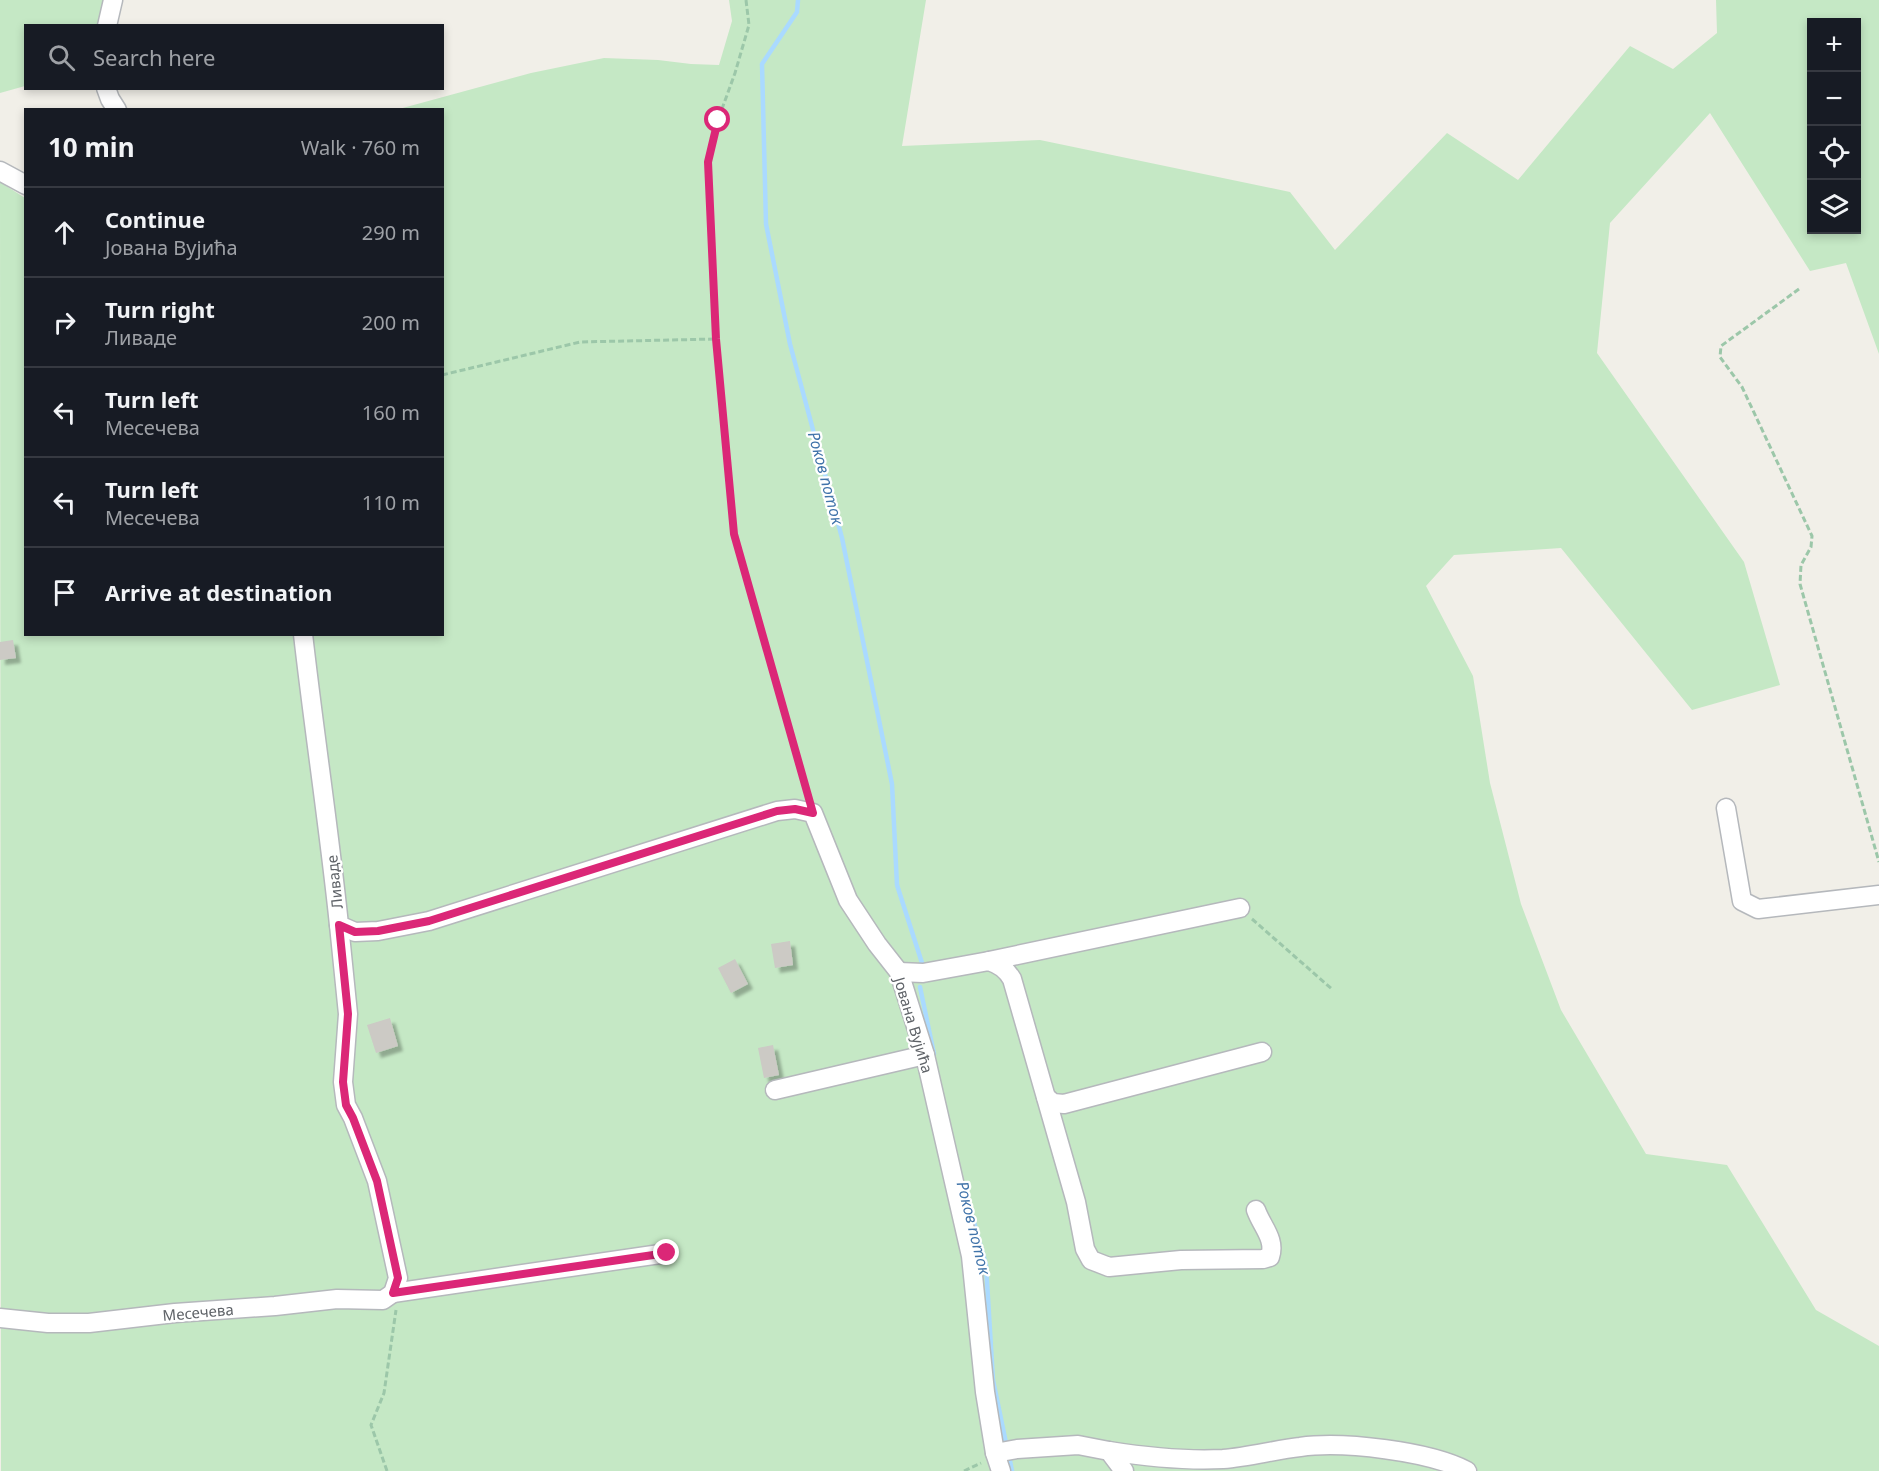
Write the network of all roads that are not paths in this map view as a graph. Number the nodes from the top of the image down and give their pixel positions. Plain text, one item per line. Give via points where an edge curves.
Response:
1 (113, 0) edge
2 (107, 24) edge
3 (107, 90) edge
4 (116, 108) edge
5 (0, 171) edge
6 (24, 184) edge
7 (303, 636) edge
8 (1726, 808) dead end
9 (813, 813) joint
10 (1879, 895) edge
11 (1240, 908) road end
12 (339, 925) junction
13 (989, 961) junction
14 (899, 972) junction
15 (1262, 1052) dead end
16 (925, 1054) junction
17 (775, 1090) dead end
18 (1046, 1097) junction
19 (1256, 1210) dead end
20 (667, 1253) dead end
21 (393, 1293) junction
22 (0, 1318) edge
23 (1004, 1451) junction
24 (1109, 1451) junction
25 (1002, 1471) edge
26 (1124, 1471) edge
27 (1467, 1471) edge

1 - 2 street
3 - 4 street
5 - 6 street
7 - 12 street, Ливаде
8 - 10 street via 1742,901 1758,909
9 - 12 street, Ливаде via 795,809 758,817 429,921 378,931 355,932
9 - 14 street, Јована Вујића via 848,900
11 - 13 street
12 - 21 street via 348,1014 343,1082 346,1105 377,1181 398,1278
13 - 14 street via 923,973
13 - 18 street via 1007,970 1012,980
14 - 16 street, Јована Вујића
15 - 18 street via 1064,1104 1053,1103
16 - 17 street
16 - 23 street, Јована Вујића via 971,1256 985,1392
18 - 19 street via 1091,1260 1109,1267 1270,1257 1273,1248
20 - 21 street, Месечева
21 - 22 street, Месечева via 383,1300 337,1299 89,1323
23 - 24 street via 1078,1445
23 - 25 street, Јована Вујића
24 - 26 street
24 - 27 street via 1184,1460 1324,1444 1379,1448

